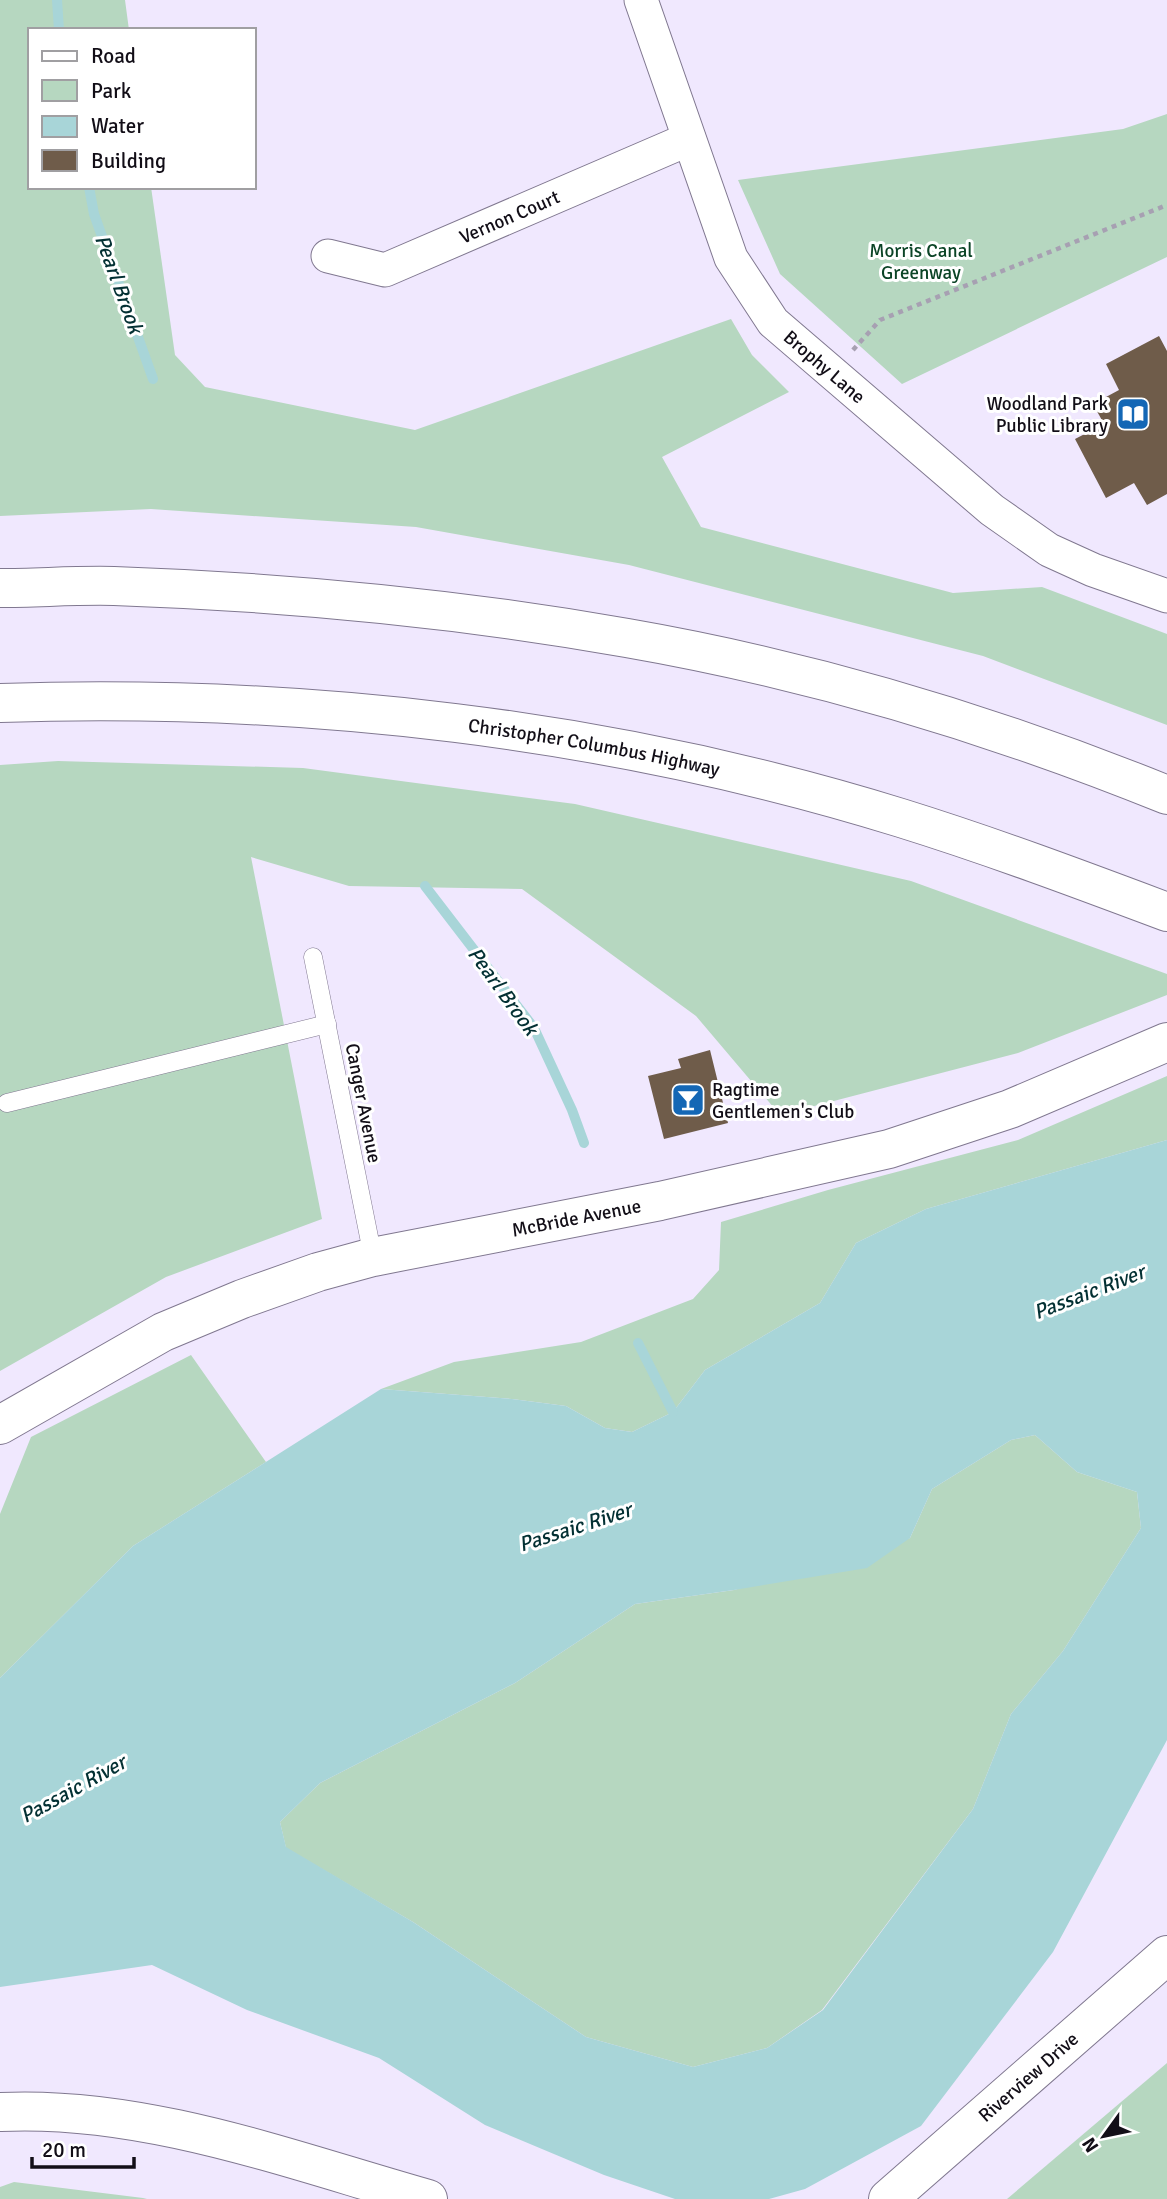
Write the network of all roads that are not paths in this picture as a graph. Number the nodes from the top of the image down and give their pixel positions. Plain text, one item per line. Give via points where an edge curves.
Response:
1 (641, 0) edge
2 (690, 139) junction
3 (328, 256) dead end
4 (0, 588) edge
5 (1167, 596) edge
6 (0, 703) edge
7 (1167, 795) edge
8 (1167, 912) edge
9 (313, 957) dead end
10 (327, 1024) junction
11 (1167, 1042) edge
12 (7, 1102) dead end
13 (373, 1256) junction
14 (0, 1425) edge
15 (1167, 1955) edge
16 (0, 2112) edge
17 (428, 2199) edge
18 (888, 2199) edge

1 - 2 street, Brophy Lane
2 - 3 street, Vernon Court via 385,270
2 - 5 street, Brophy Lane via 731,258 773,322 992,510 1049,550
4 - 7 main road via 111,586 376,603 629,638 876,695 995,731
6 - 8 main road, Christopher Columbus Highway via 204,702 321,709 558,738 683,762 899,817
9 - 10 lane, Canger Avenue
10 - 12 lane
10 - 13 lane, Canger Avenue
11 - 13 main road, McBride Avenue via 1010,1109 888,1149 660,1201
13 - 14 main road, McBride Avenue via 242,1298 163,1332
15 - 18 main road, Riverview Drive
16 - 17 main road via 85,2113 144,2122

